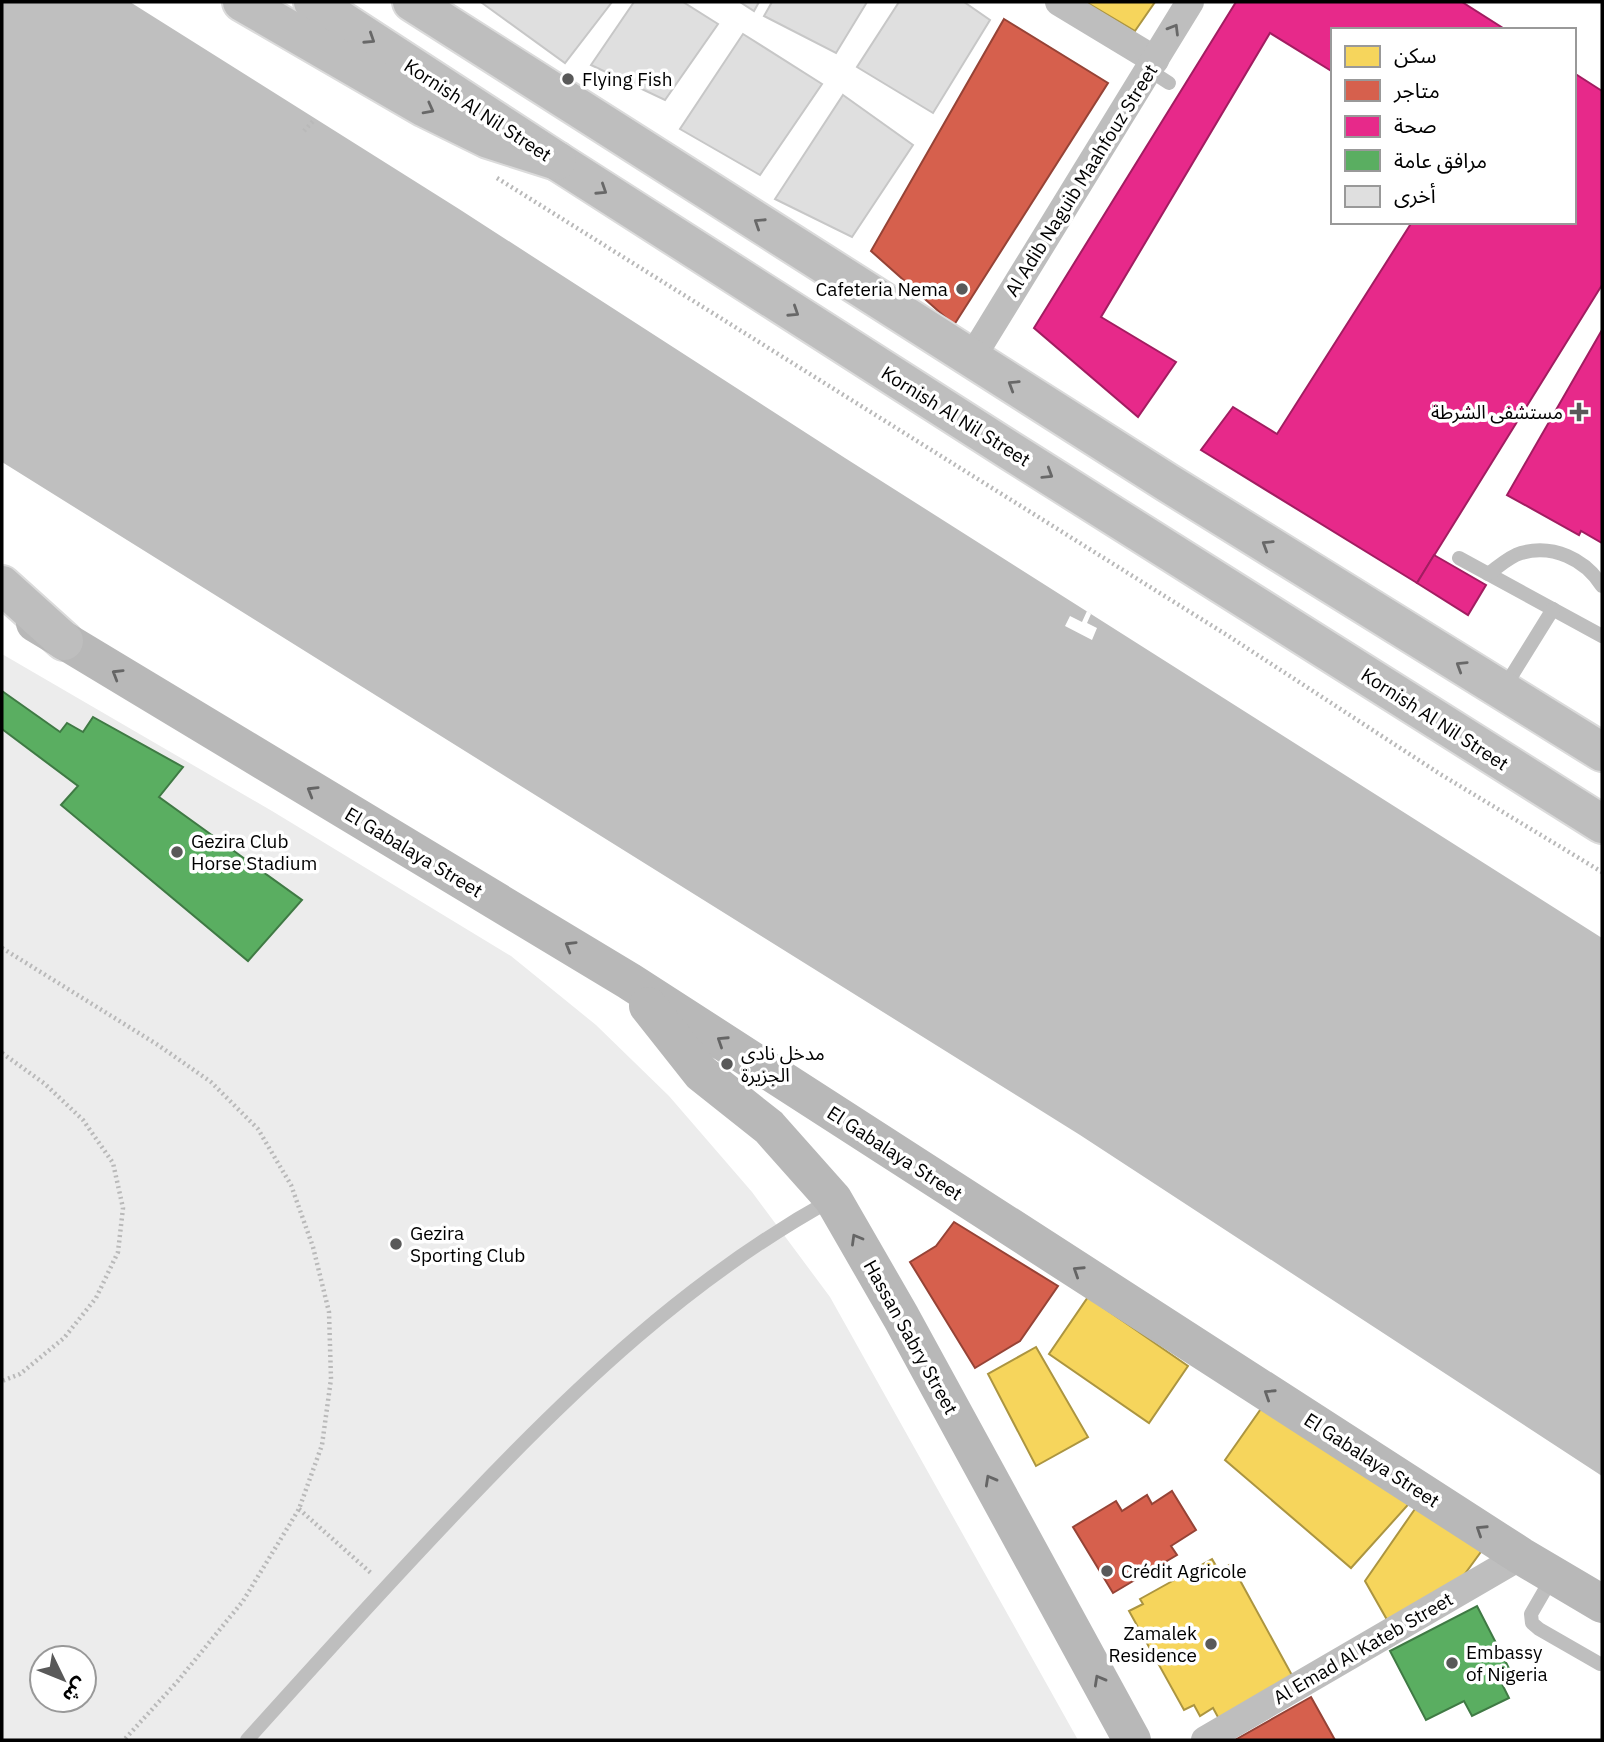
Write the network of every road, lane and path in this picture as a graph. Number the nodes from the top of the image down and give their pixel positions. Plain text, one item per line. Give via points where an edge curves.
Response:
1 (243, 2) edge
2 (313, 2) edge
3 (412, 2) edge
4 (1059, 2) edge
5 (1191, 2) edge
6 (1158, 71) junction
7 (316, 118) dead end
8 (304, 131) dead end
9 (557, 161) junction
10 (497, 178) dead end
11 (971, 359) junction
12 (1459, 558) dead end
13 (1488, 574) junction
14 (2, 585) edge
15 (1602, 586) edge
16 (2, 603) edge
17 (1553, 609) junction
18 (1602, 636) edge
19 (64, 641) junction
20 (1502, 691) junction
21 (1550, 721) junction
22 (1601, 752) edge
23 (1499, 760) junction
24 (1596, 820) edge
25 (1602, 872) edge
26 (2, 948) edge
27 (628, 981) junction
28 (2, 1053) edge
29 (833, 1199) junction
30 (2, 1381) edge
31 (299, 1508) junction
32 (1521, 1556) junction
33 (1553, 1575) junction
34 (386, 1586) junction
35 (1602, 1604) edge
36 (1600, 1664) dead end
37 (124, 1740) edge
38 (247, 1740) edge
39 (1132, 1740) edge
40 (1205, 1740) edge

1 -> 9 main road via 425,108 477,134
2 -> 9 main road, Kornish Al Nil Street
11 -> 3 main road
4 - 6 street
6 -> 5 street, Al Adib Naguib Maahfouz Street
6 - 11 street, Al Adib Naguib Maahfouz Street
7 - 8 path
9 -> 23 main road, Kornish Al Nil Street
10 - 25 path
20 -> 11 main road
12 - 13 lane
13 - 15 lane via 1518,554 1552,551 1583,564
13 - 17 lane
14 - 19 main road
16 - 19 street, El Gabalaya Street
17 - 18 lane
17 - 20 lane
27 -> 19 street, El Gabalaya Street
20 - 21 main road
21 - 22 main road
21 - 23 main road via 1528,746
22 - 24 main road via 1586,782 1585,799
23 - 24 main road, Kornish Al Nil Street
26 - 31 path via 211,1082 258,1129 290,1185 313,1247 328,1312 331,1379 322,1445
27 - 29 street, Hassan Sabry Street via 701,1073 769,1128
32 -> 27 street, El Gabalaya Street
28 - 30 path via 45,1084 83,1120 113,1163 124,1208 118,1252 96,1298 64,1338 20,1374
29 - 34 lane via 794,1221 665,1312 622,1349 539,1425
39 -> 29 street, Hassan Sabry Street
31 - 34 path
31 - 37 path via 243,1601
32 - 33 street, El Gabalaya Street
32 - 40 street, Al Emad Al Kateb Street
33 - 35 street, El Gabalaya Street
33 - 36 lane via 1531,1614 1532,1623
34 - 38 lane

